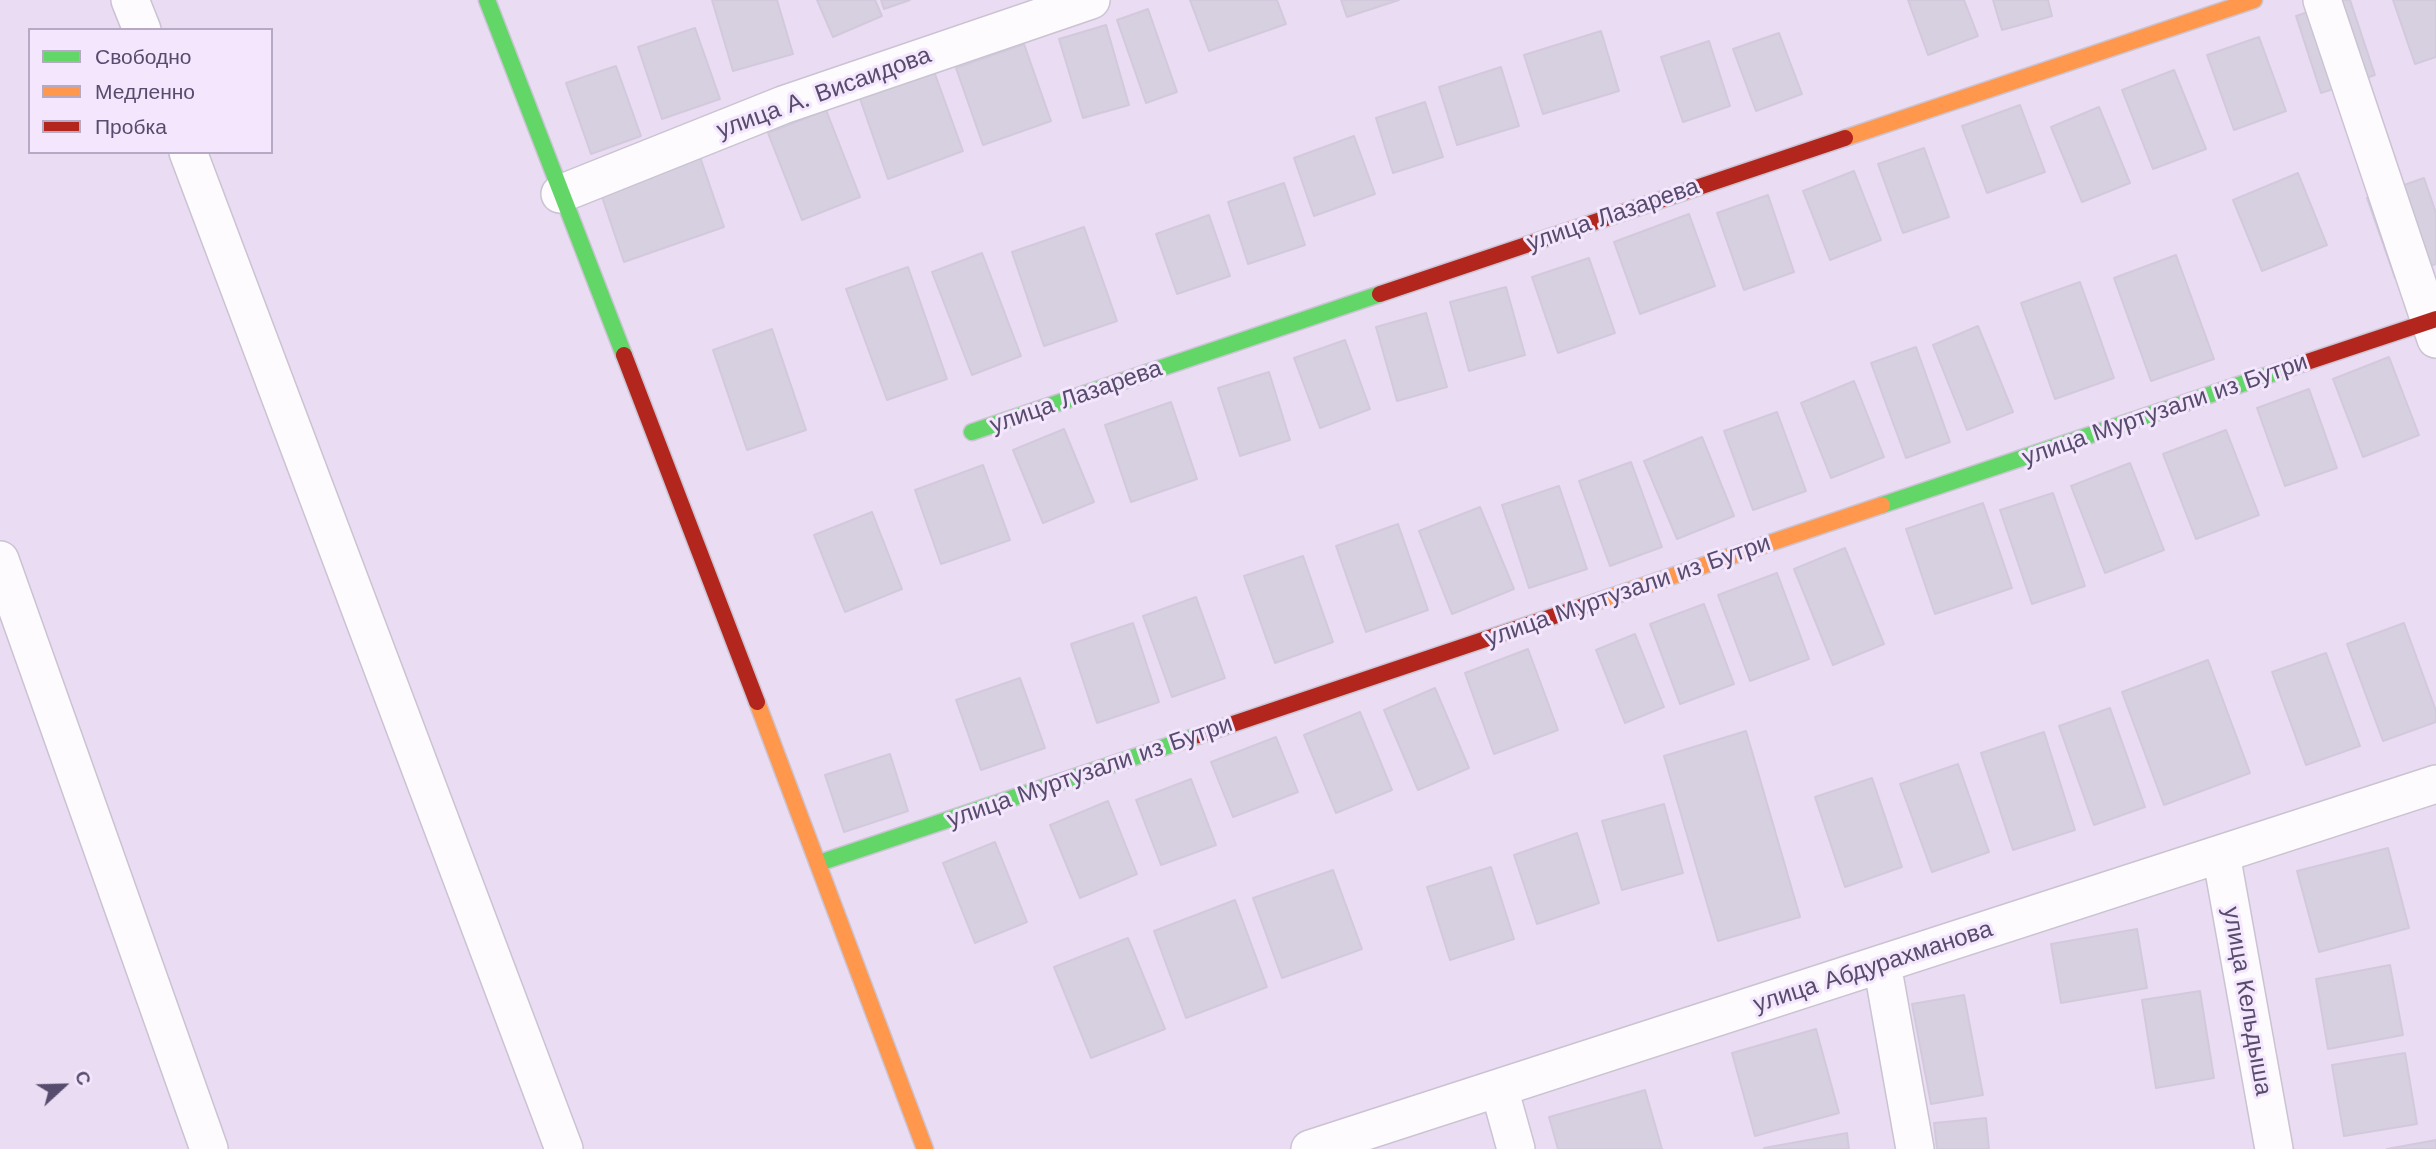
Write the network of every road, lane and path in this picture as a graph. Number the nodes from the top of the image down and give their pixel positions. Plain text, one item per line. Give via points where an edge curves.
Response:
1 (131, 0) edge
2 (487, 0) edge
3 (1091, 0) edge
4 (2254, 0) edge
5 (2322, 0) edge
6 (141, 28) edge
7 (189, 154) edge
8 (560, 194) junction
9 (2434, 326) edge
10 (972, 432) dead end
11 (0, 560) edge
12 (2436, 784) edge
13 (2221, 854) junction
14 (819, 863) junction
15 (1882, 964) junction
16 (1499, 1088) junction
17 (209, 1149) edge
18 (564, 1149) edge
19 (925, 1149) edge
20 (1310, 1149) edge
21 (1516, 1149) edge
22 (1915, 1149) edge
23 (2274, 1149) edge

1 - 6 street
2 - 8 street
3 - 8 street, улица А. Висаидова via 783,105
4 - 10 street, улица Лазарева
5 - 9 street
7 - 18 street
8 - 14 street
9 - 14 street, улица Муртузали из Бутри
11 - 17 street
12 - 13 street, улица Абдурахманова
13 - 15 street, улица Абдурахманова
13 - 23 street, улица Кельдыша
14 - 19 street
15 - 16 street, улица Абдурахманова
15 - 22 street
16 - 20 street, улица Абдурахманова
16 - 21 street

